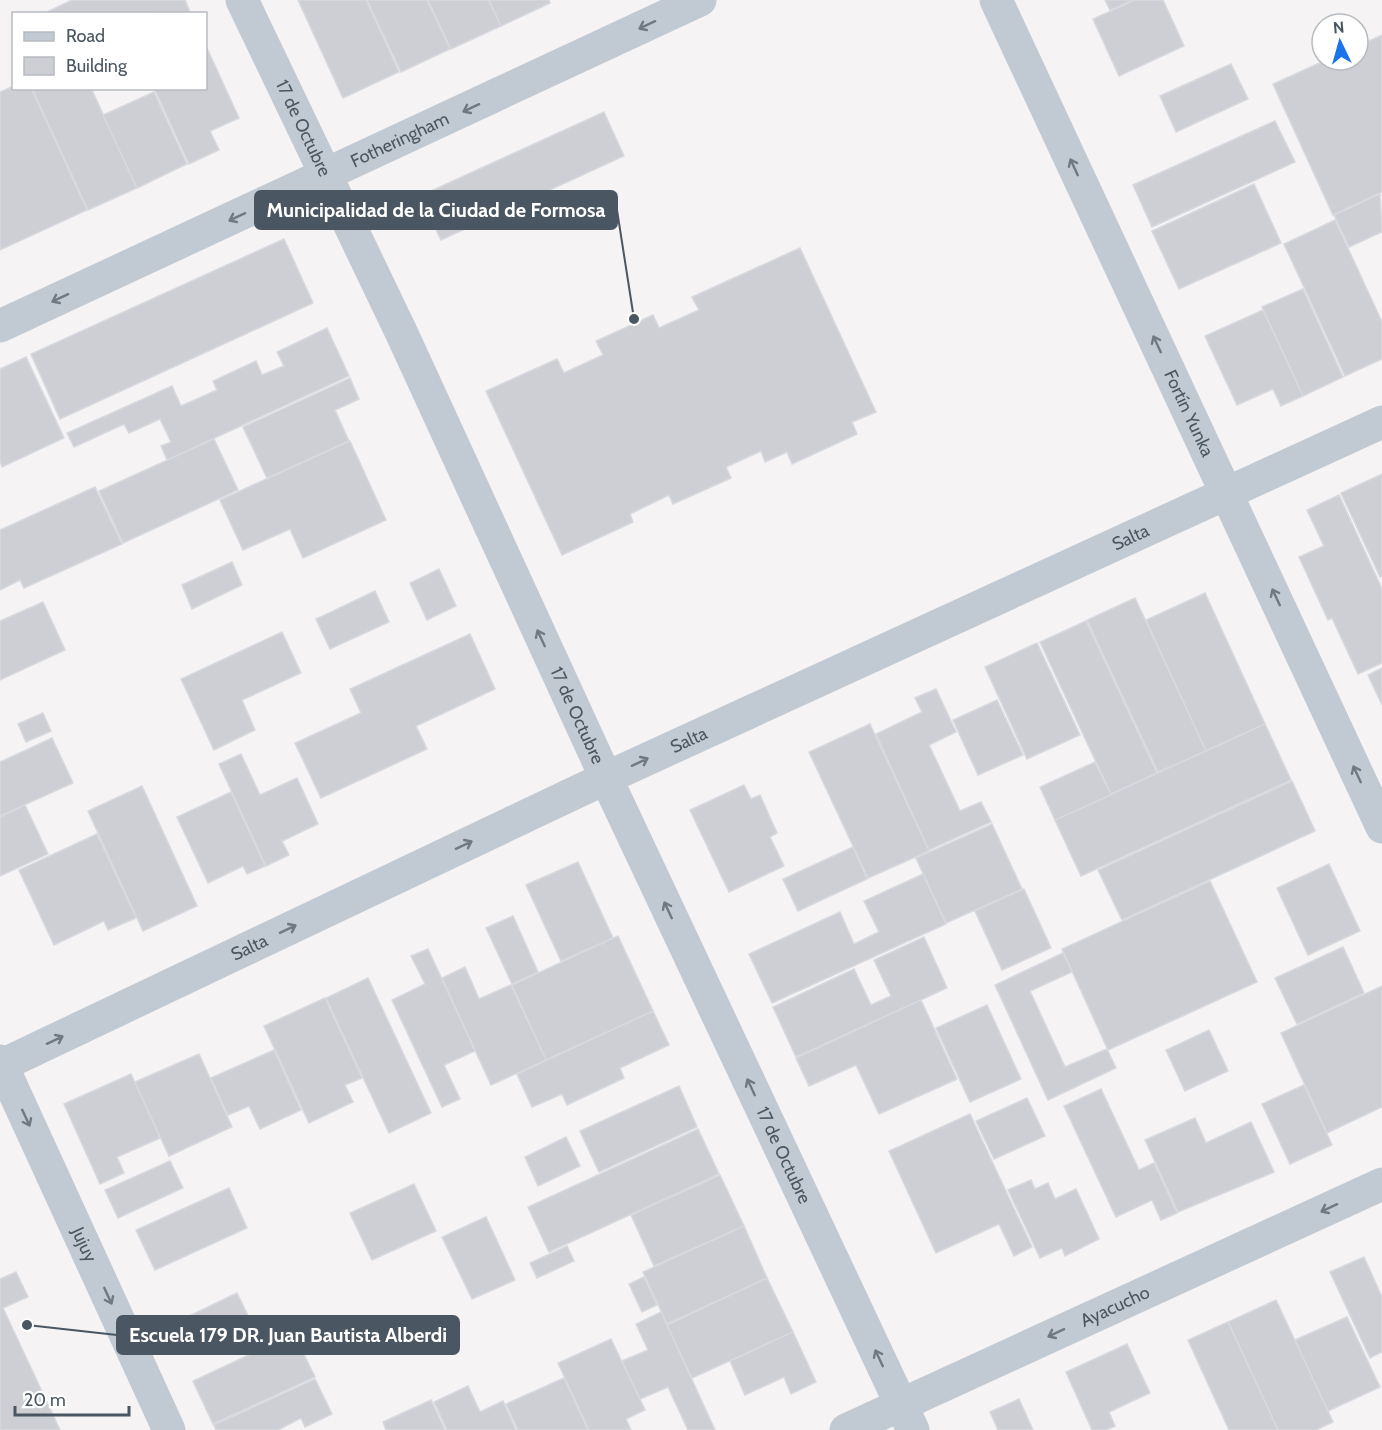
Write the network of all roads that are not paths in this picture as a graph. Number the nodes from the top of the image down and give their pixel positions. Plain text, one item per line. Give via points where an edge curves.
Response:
1 (242, 0) edge
2 (700, 0) edge
3 (996, 0) edge
4 (324, 176) junction
5 (0, 326) edge
6 (1382, 422) edge
7 (1227, 492) junction
8 (606, 778) junction
9 (1382, 827) edge
10 (1, 1064) edge
11 (1382, 1184) edge
12 (907, 1417) edge
13 (169, 1430) edge
14 (846, 1430) edge

1 - 4 street, 17 de Octubre
2 -> 4 street, Fotheringham
7 -> 3 street, Fortín Yunka
4 -> 5 street, Fotheringham
8 -> 4 street, 17 de Octubre via 402,334
6 - 7 street, Salta
8 -> 7 street, Salta
9 -> 7 street, Fortín Yunka
10 -> 8 street, Salta
12 -> 8 street, 17 de Octubre
10 -> 13 street, Jujuy
11 -> 12 street, Ayacucho
12 - 14 street, Ayacucho

